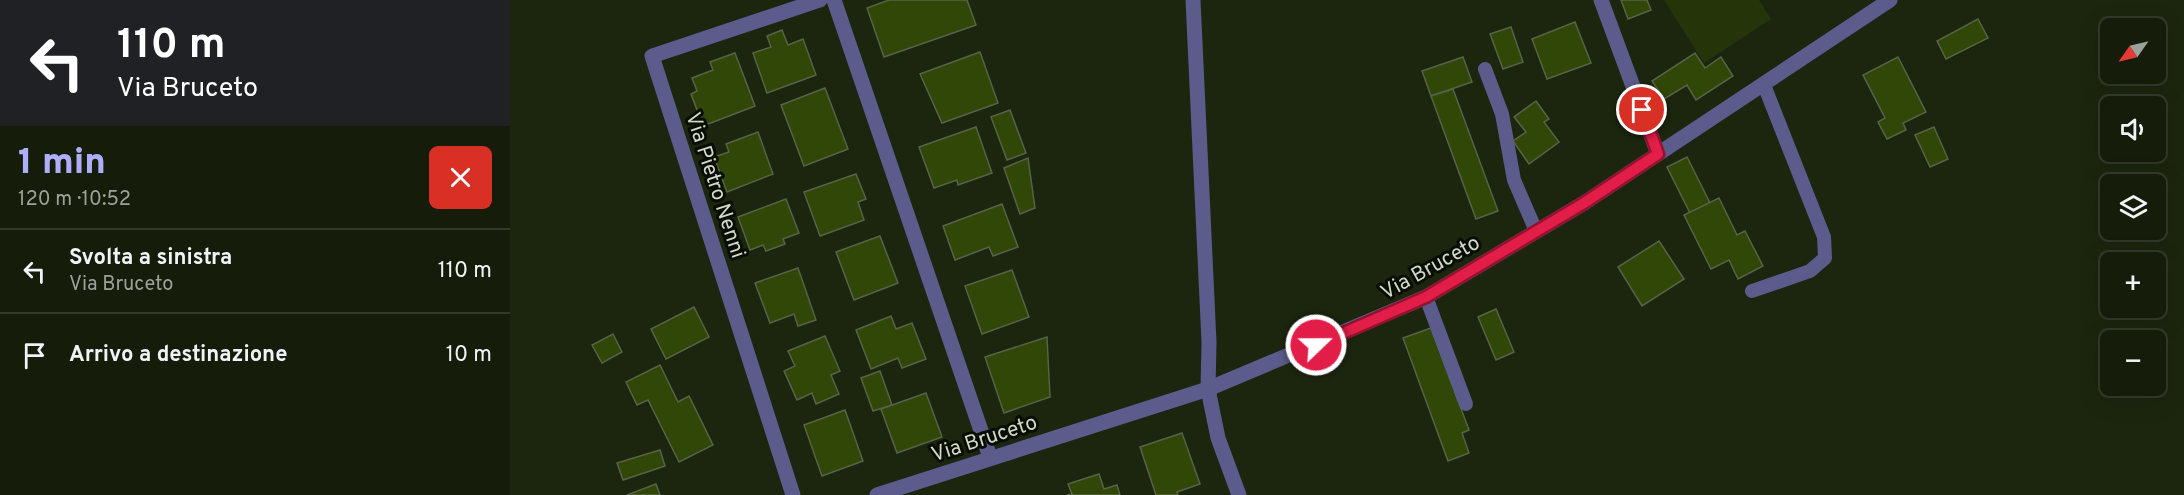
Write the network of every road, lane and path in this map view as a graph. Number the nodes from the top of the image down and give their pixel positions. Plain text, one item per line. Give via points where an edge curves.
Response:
1 (820, 0) edge
2 (834, 0) edge
3 (1193, 0) edge
4 (1601, 0) edge
5 (1890, 0) edge
6 (1485, 69) dead end
7 (1764, 85) junction
8 (1658, 154) junction
9 (1536, 231) junction
10 (1752, 291) dead end
11 (1426, 297) junction
12 (1208, 389) junction
13 (1466, 404) dead end
14 (990, 457) junction
15 (793, 495) edge
16 (877, 495) edge
17 (1239, 495) edge

1 - 15 street, Via Pietro Nenni via 652,56
2 - 14 street
3 - 12 street
4 - 8 street
5 - 7 street, Via Bruceto
6 - 9 lane via 1502,114 1514,180
7 - 8 street, Via Bruceto
7 - 10 lane via 1824,237 1825,258 1810,271
8 - 9 street, Via Bruceto
9 - 11 street, Via Bruceto
11 - 12 street, Via Bruceto
11 - 13 lane
12 - 14 street, Via Bruceto
12 - 17 street via 1218,438
14 - 16 street, Via Bruceto

